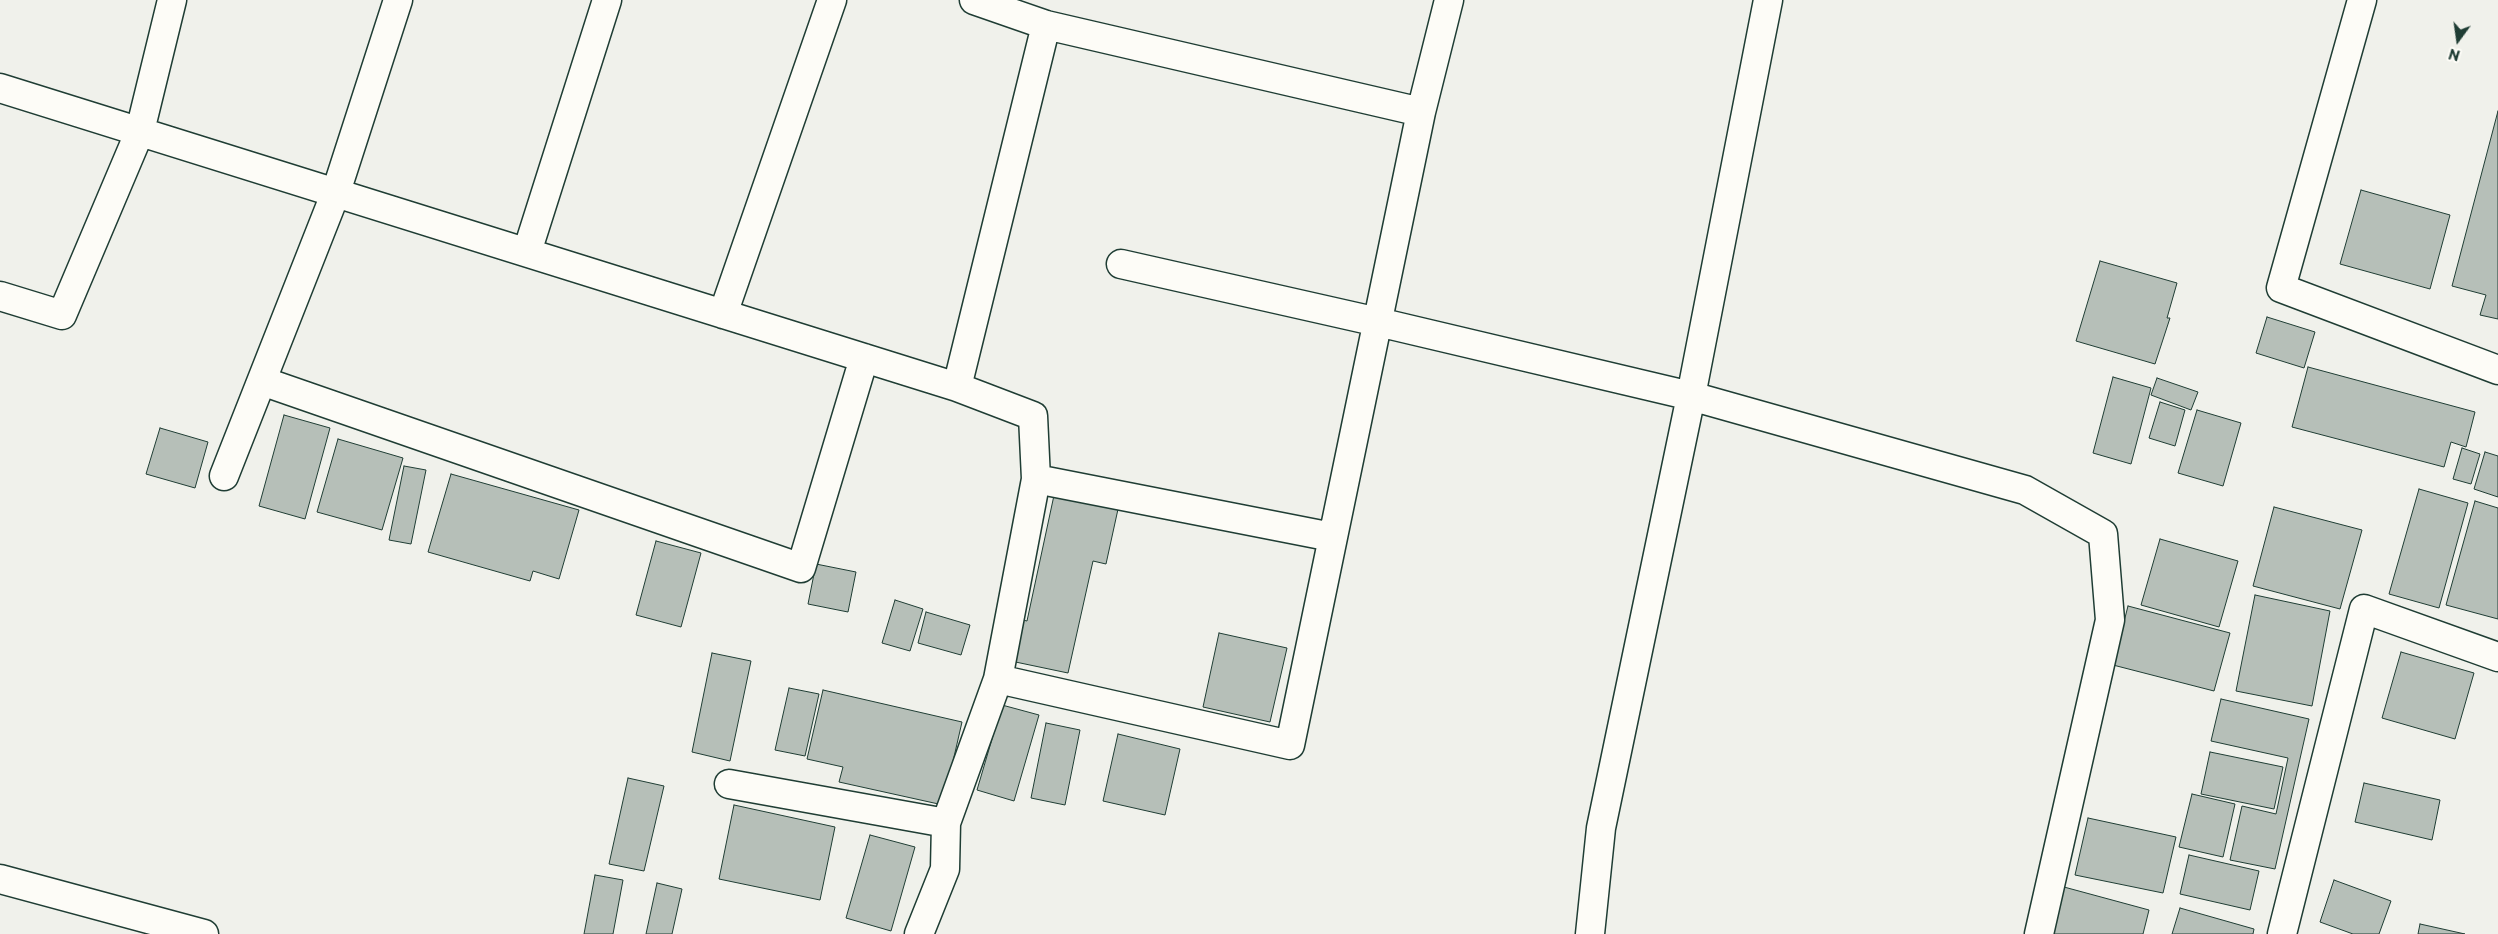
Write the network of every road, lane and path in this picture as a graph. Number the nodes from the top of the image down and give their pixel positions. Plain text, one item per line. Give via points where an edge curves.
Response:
1 (172, 0) edge
2 (398, 0) edge
3 (607, 0) edge
4 (832, 0) edge
5 (974, 0) edge
6 (1449, 0) edge
7 (1768, 0) edge
8 (2362, 0) edge
9 (1046, 26) junction
10 (0, 88) edge
11 (1421, 112) junction
12 (140, 131) junction
13 (336, 192) junction
14 (526, 252) junction
15 (1121, 264) dead end
16 (0, 296) edge
17 (723, 314) junction
18 (1378, 322) junction
19 (864, 358) junction
20 (2498, 370) edge
21 (262, 381) junction
22 (957, 388) junction
23 (1691, 396) junction
24 (224, 476) dead end
25 (1036, 479) junction
26 (1332, 537) junction
27 (2498, 657) edge
28 (998, 679) junction
29 (729, 784) dead end
30 (946, 823) junction
31 (0, 879) edge
32 (204, 934) edge
33 (919, 934) edge
34 (1590, 934) edge
35 (2039, 934) edge
36 (2282, 934) edge

1 - 12 street
2 - 13 street
3 - 14 street
4 - 17 street
5 - 9 street
6 - 11 street
7 - 23 street
8 - 20 street via 2281,288
9 - 11 street
9 - 22 street
10 - 12 street
11 - 18 street
12 - 13 street
12 - 16 street via 62,315
13 - 14 street
13 - 21 street
14 - 17 street
15 - 18 street
17 - 19 street
18 - 23 street
18 - 26 street
19 - 21 street via 801,568
19 - 22 street
21 - 24 street
22 - 25 street via 1033,416
23 - 34 street via 1601,828
23 - 35 street via 2026,490 2103,534 2110,620
25 - 26 street
25 - 28 street
26 - 28 street via 1290,745
27 - 36 street via 2364,609
28 - 30 street
29 - 30 street
30 - 33 street via 945,869
31 - 32 street

